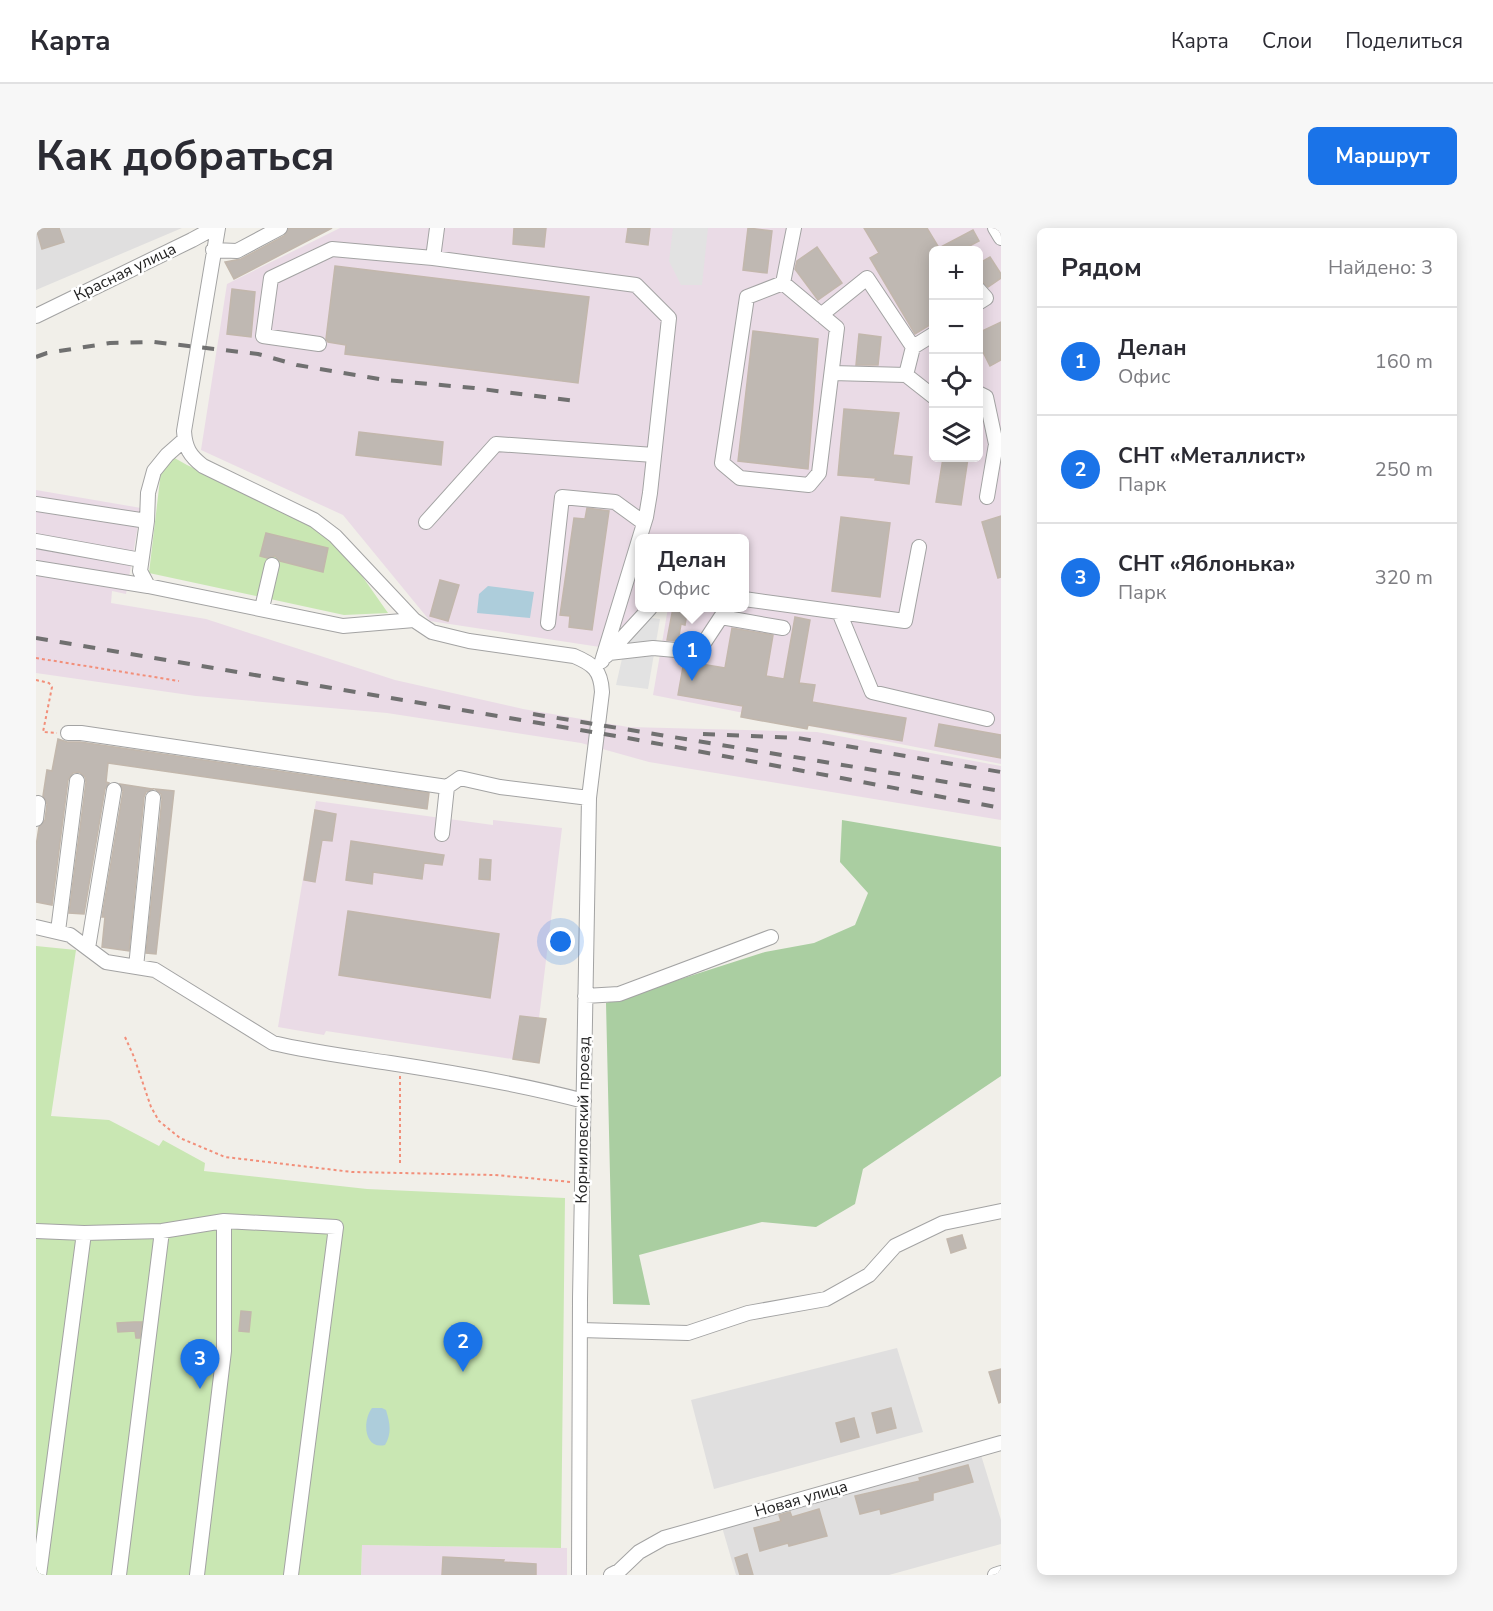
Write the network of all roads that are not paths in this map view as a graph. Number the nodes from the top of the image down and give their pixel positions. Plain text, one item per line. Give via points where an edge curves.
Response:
1 (216, 228) edge
2 (280, 228) edge
3 (437, 228) edge
4 (794, 228) edge
5 (995, 228) edge
6 (1001, 238) edge
7 (213, 250) junction
8 (433, 258) junction
9 (783, 283) junction
10 (821, 315) junction
11 (36, 316) edge
12 (929, 337) edge
13 (319, 344) dead end
14 (913, 347) junction
15 (832, 373) junction
16 (906, 375) junction
17 (929, 394) edge
18 (983, 396) edge
19 (184, 440) junction
20 (654, 455) junction
21 (987, 497) dead end
22 (36, 504) edge
23 (147, 521) junction
24 (426, 522) dead end
25 (644, 523) junction
26 (641, 534) edge
27 (36, 542) edge
28 (919, 547) dead end
29 (635, 553) edge
30 (141, 560) junction
31 (272, 565) dead end
32 (36, 568) edge
33 (148, 586) junction
34 (749, 600) edge
35 (262, 608) junction
36 (646, 612) edge
37 (839, 612) junction
38 (414, 620) junction
39 (548, 623) dead end
40 (783, 628) dead end
41 (602, 661) junction
42 (987, 719) dead end
43 (69, 734) road end
44 (77, 781) dead end
45 (447, 787) junction
46 (114, 790) dead end
47 (153, 798) dead end
48 (589, 798) junction
49 (38, 803) dead end
50 (36, 819) edge
51 (442, 834) dead end
52 (36, 927) edge
53 (58, 931) junction
54 (771, 937) dead end
55 (88, 948) junction
56 (136, 967) junction
57 (585, 996) junction
58 (584, 1101) junction
59 (1001, 1211) edge
60 (224, 1221) junction
61 (36, 1231) edge
62 (162, 1231) junction
63 (84, 1233) junction
64 (580, 1330) junction
65 (1001, 1443) edge
66 (1001, 1573) edge
67 (39, 1575) edge
68 (119, 1575) edge
69 (197, 1575) edge
70 (291, 1575) edge
71 (579, 1575) edge
72 (611, 1575) edge
73 (995, 1575) edge

1 - 7 street
1 - 11 street, Красная улица
2 - 7 street via 237,251
3 - 8 street
4 - 9 street
5 - 6 street
7 - 19 street
8 - 13 street via 332,249 271,278 263,336
8 - 20 street via 636,285 669,318
9 - 10 street
9 - 15 street via 747,297 722,463 740,478 809,485 819,473
10 - 14 street via 867,278
10 - 15 street via 837,328
12 - 14 street
14 - 16 street
15 - 16 street
16 - 17 street
18 - 21 street via 996,444
19 - 23 street via 154,471
19 - 38 street via 193,459 203,466 314,520
20 - 24 street via 496,444
20 - 25 street
22 - 23 street
23 - 30 street
25 - 26 street
25 - 39 street via 615,502 562,497
27 - 30 street
28 - 37 street via 905,621
29 - 41 street
30 - 33 street via 140,571
31 - 35 street
32 - 33 street
33 - 35 street
34 - 37 street
35 - 38 street via 344,626
36 - 41 street
37 - 42 street via 872,692
38 - 41 street via 446,637
40 - 41 street via 721,617 698,652 653,648
41 - 48 street, Корниловский проезд
43 - 45 street
44 - 53 street
45 - 48 street via 460,778
45 - 51 street
46 - 55 street
47 - 56 street
48 - 57 street, Корниловский проезд
49 - 50 street
52 - 53 street
53 - 55 street
54 - 57 street via 619,994
55 - 56 street via 106,962
56 - 58 street via 156,970 273,1042 293,1048 400,1064
57 - 58 street, Корниловский проезд
58 - 64 street, Корниловский проезд
59 - 64 street via 943,1223 895,1246 869,1275 826,1299 748,1313 688,1333
60 - 62 street
60 - 69 street via 224,1351
60 - 70 street via 336,1227
61 - 63 street
62 - 63 street
62 - 68 street
63 - 67 street
64 - 71 street, Корниловский проезд
65 - 72 street, Новая улица via 664,1538
66 - 73 street

